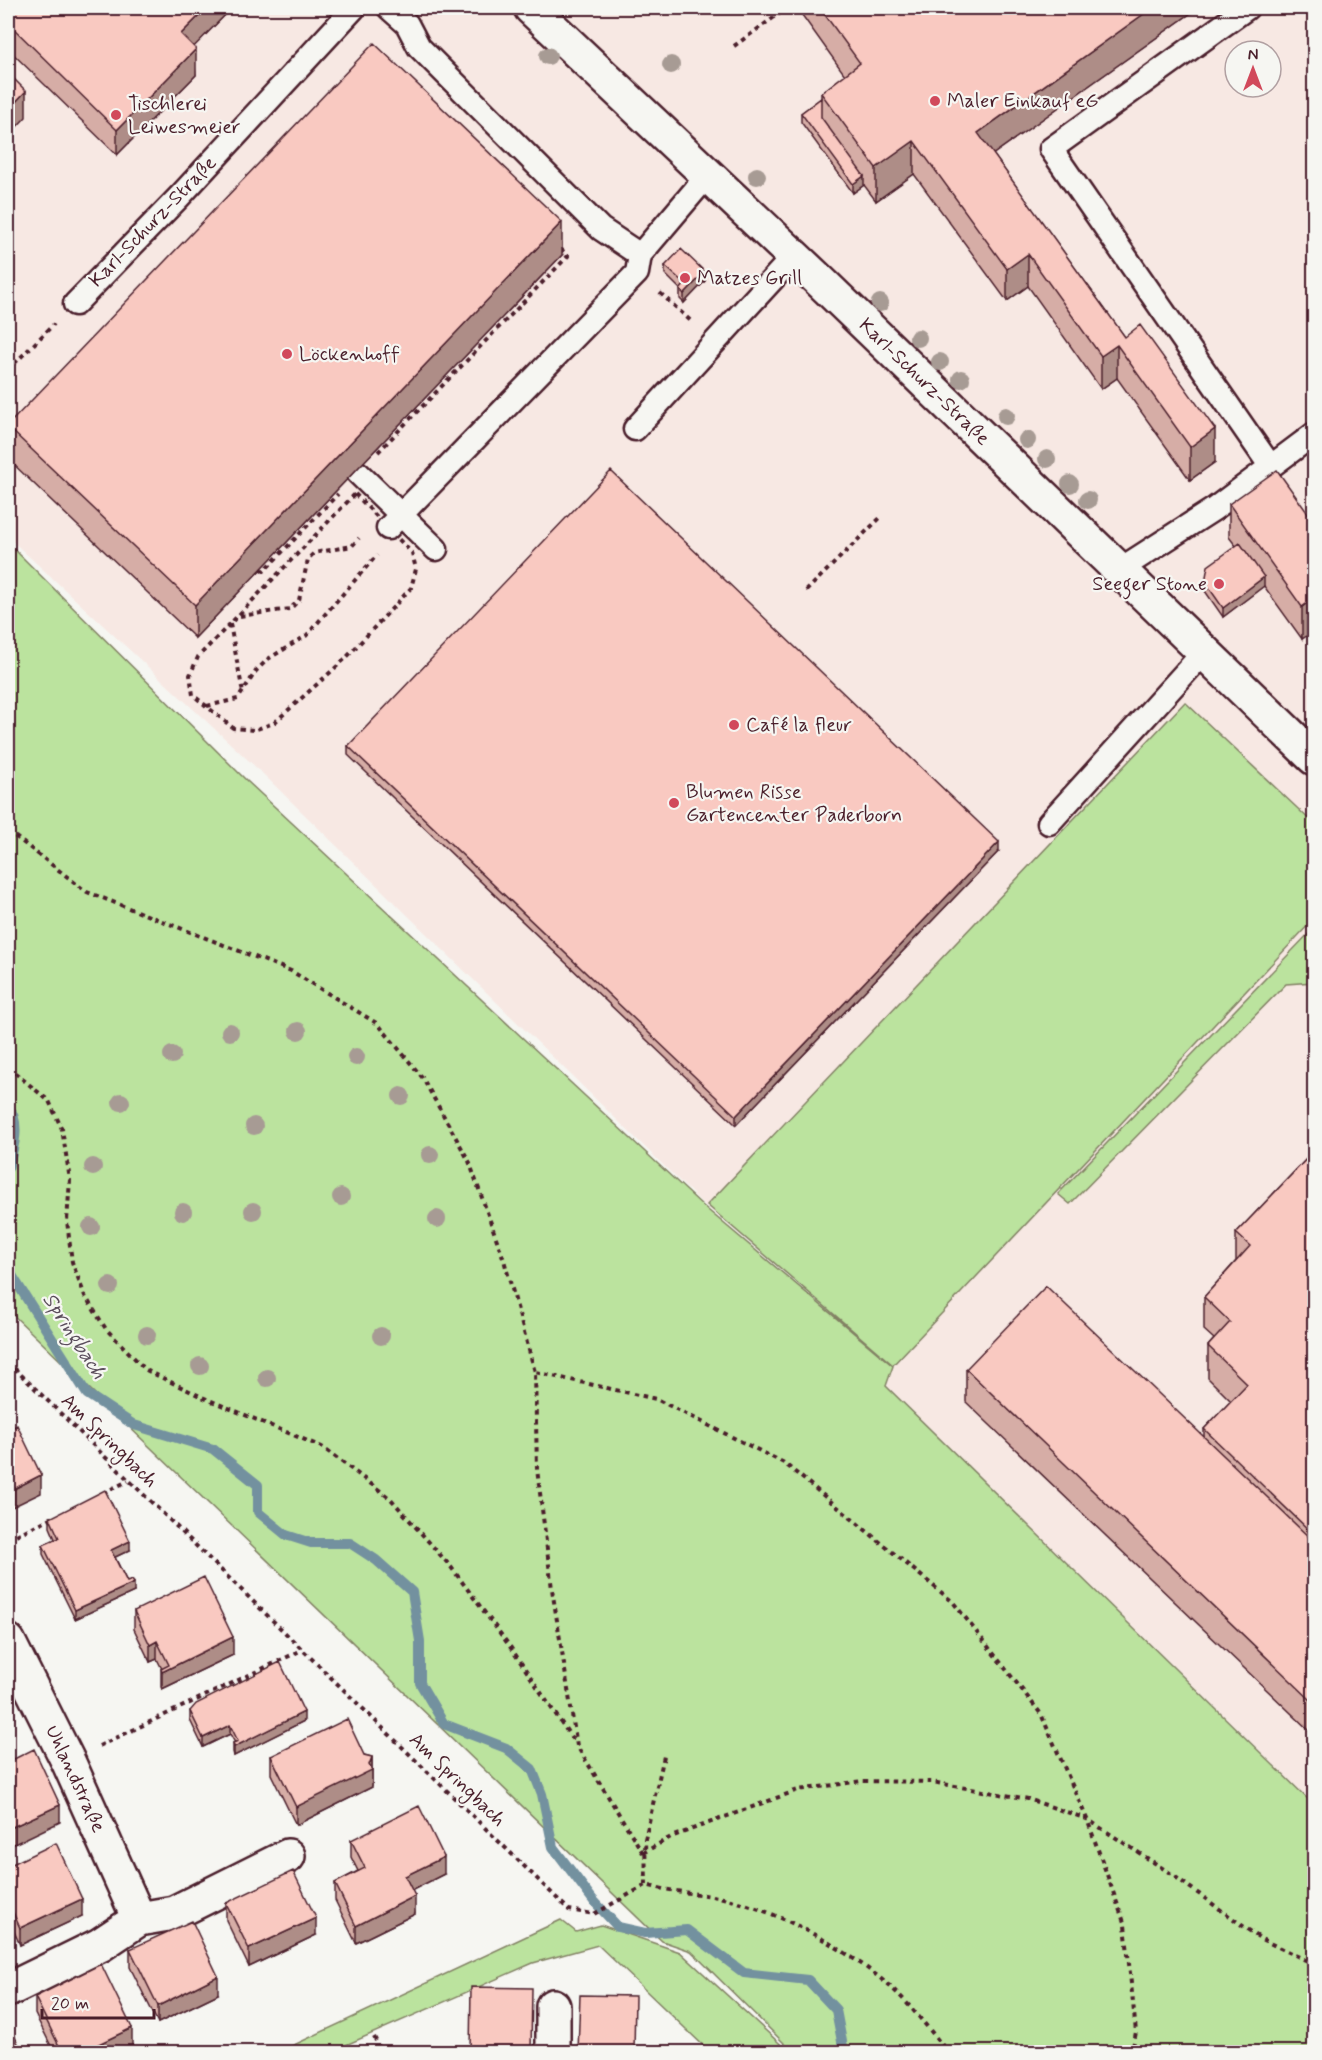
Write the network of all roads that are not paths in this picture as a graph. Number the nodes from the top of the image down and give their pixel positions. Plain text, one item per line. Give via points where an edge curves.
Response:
1 (354, 8) edge
2 (389, 8) edge
3 (531, 8) edge
4 (1247, 8) edge
5 (708, 176) junction
6 (640, 255) junction
7 (794, 256) junction
8 (75, 304) road end
9 (635, 429) dead end
10 (1314, 434) edge
11 (1271, 466) junction
12 (358, 473) road end
13 (386, 527) junction
14 (436, 549) dead end
15 (1119, 570) junction
16 (1204, 652) junction
17 (1314, 758) edge
18 (1049, 823) dead end
19 (8, 1641) edge
20 (288, 1856) dead end
21 (139, 1919) junction
22 (8, 1990) edge
23 (553, 2006) dead end
24 (553, 2052) edge

1 - 8 lane, Karl-Schurz-Straße
2 - 6 lane via 407,24 418,47 601,229
3 - 5 street, Karl-Schurz-Straße
4 - 11 lane via 1051,148
5 - 6 lane
5 - 7 street, Karl-Schurz-Straße
6 - 13 lane via 637,273
7 - 9 lane
7 - 15 street, Karl-Schurz-Straße
10 - 11 lane
11 - 15 lane via 1214,509
12 - 13 lane
13 - 14 lane
15 - 16 street, Karl-Schurz-Straße
16 - 17 street, Karl-Schurz-Straße
16 - 18 lane
19 - 21 street, Uhlandstraße via 68,1761
20 - 21 street via 174,1913
21 - 22 street via 100,1944
23 - 24 street

